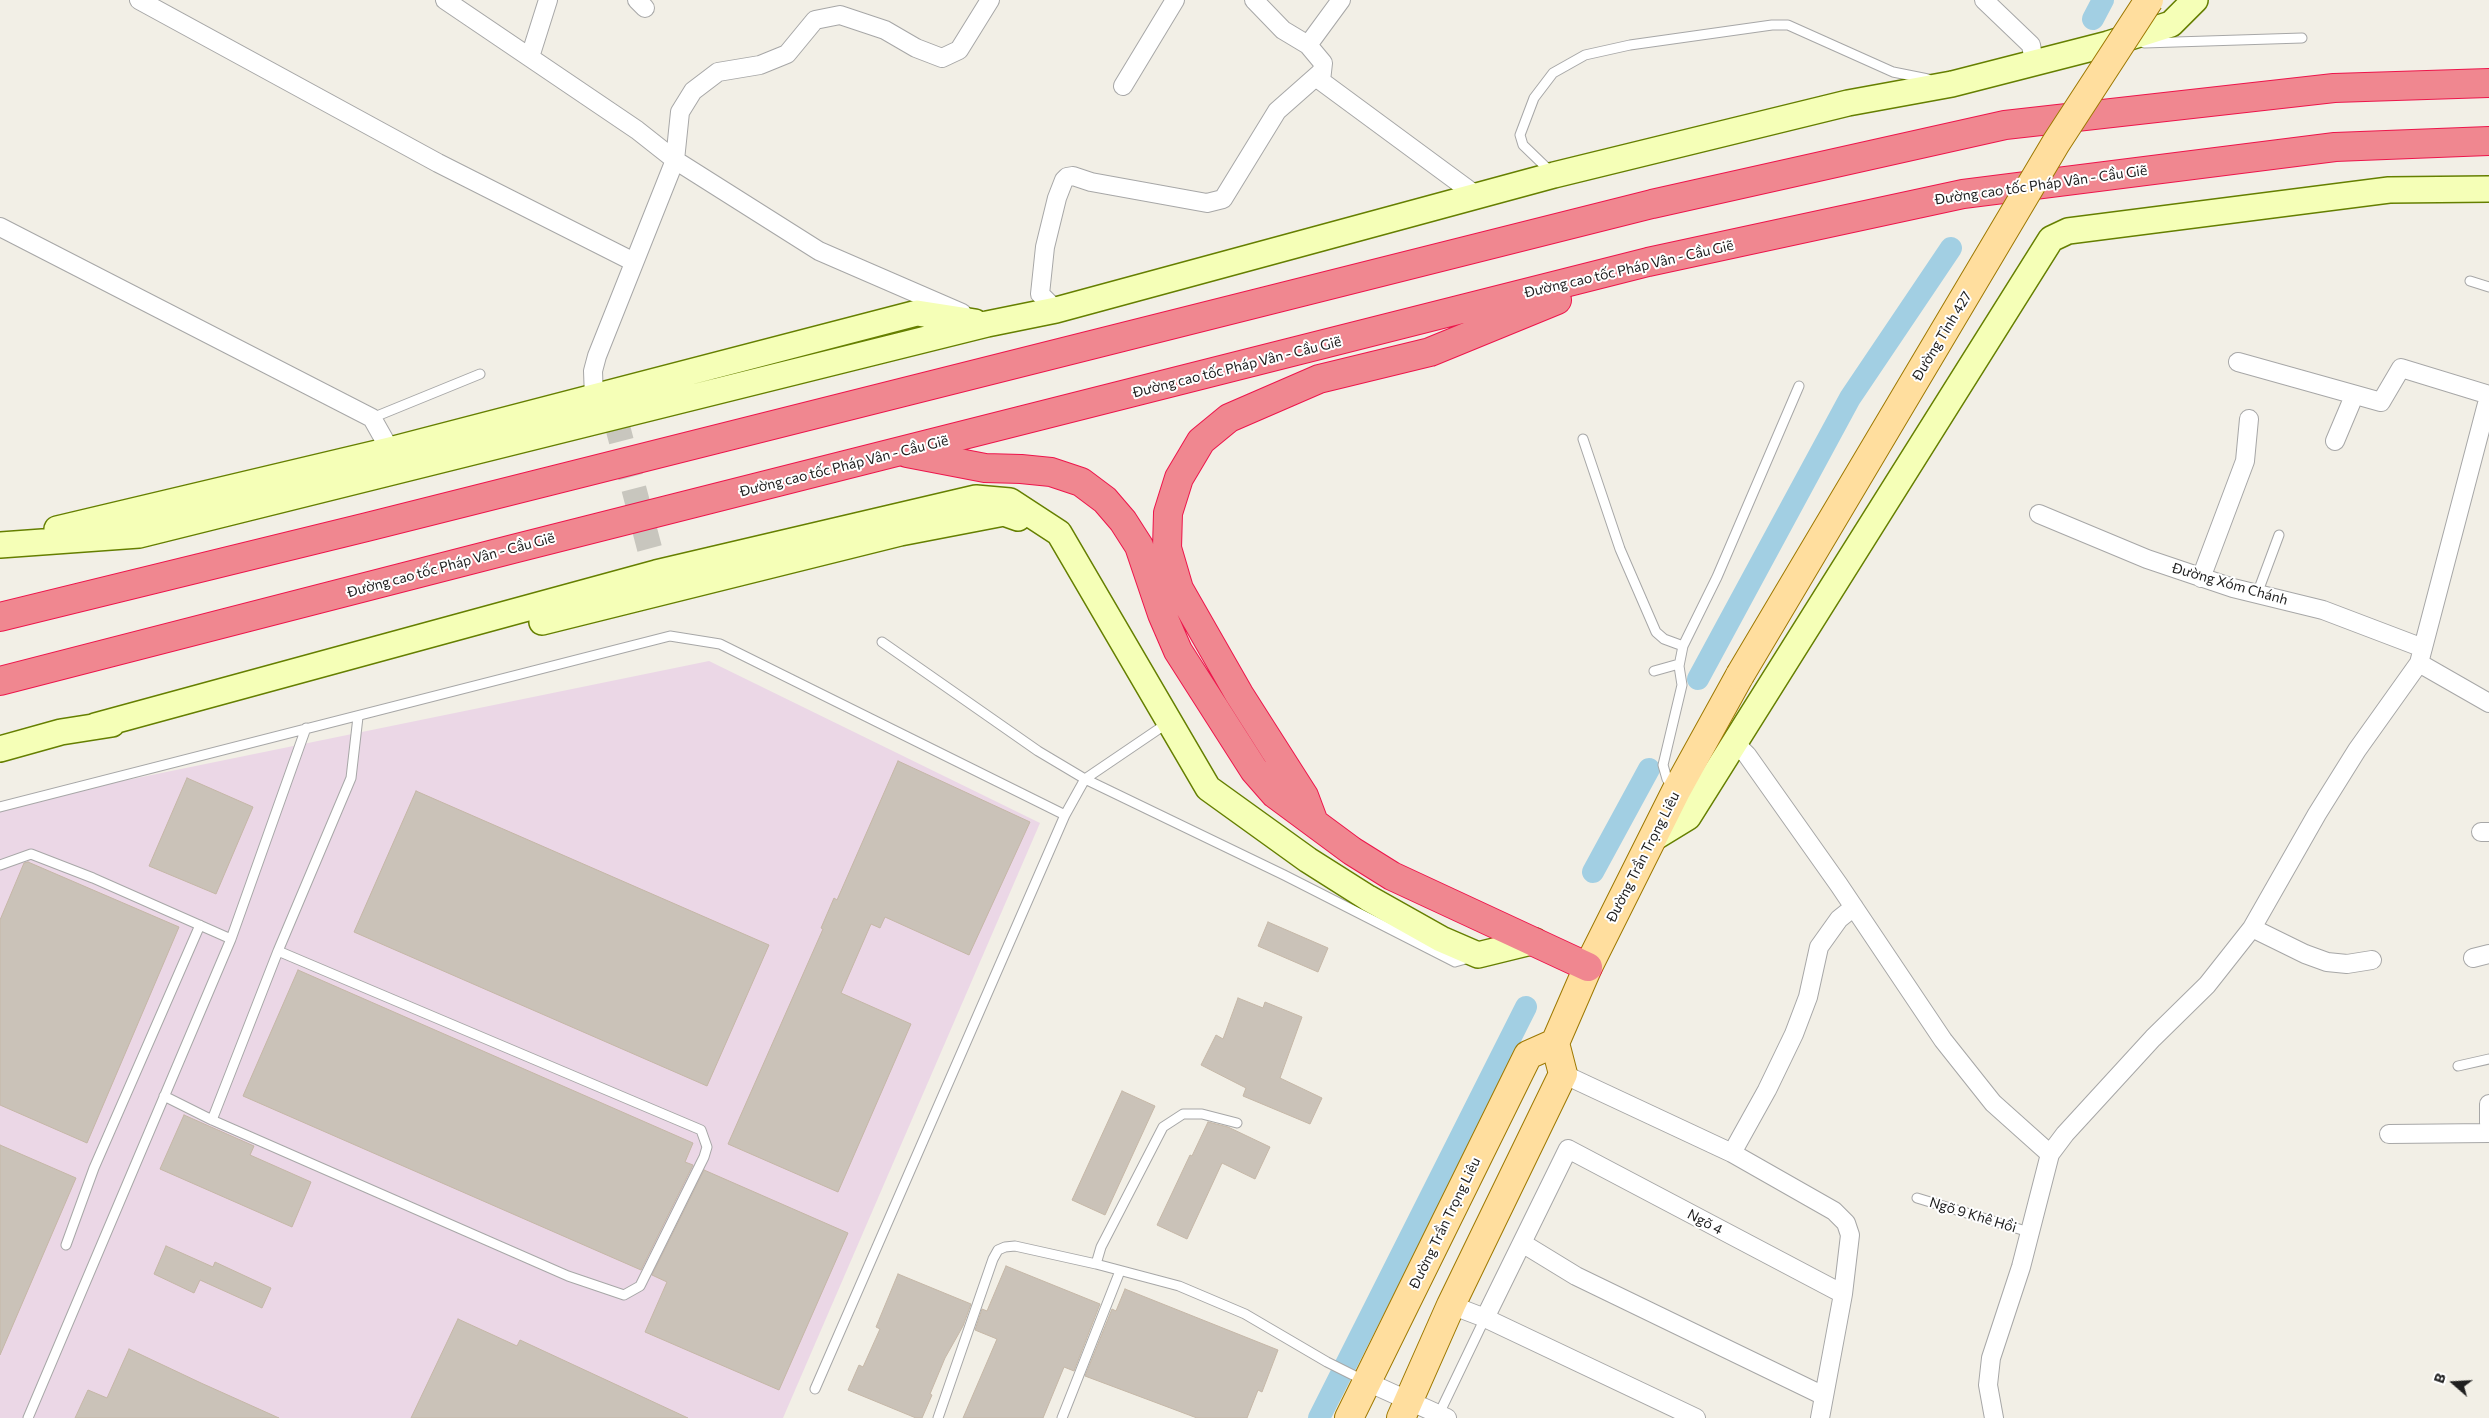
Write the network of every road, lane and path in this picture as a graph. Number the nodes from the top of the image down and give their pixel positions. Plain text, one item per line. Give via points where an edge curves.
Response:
1 (139, 0) edge
2 (445, 0) edge
3 (548, 0) edge
4 (990, 0) edge
5 (1176, 0) edge
6 (1254, 0) edge
7 (1341, 0) edge
8 (1984, 0) edge
9 (2149, 0) edge
10 (2195, 0) edge
11 (2302, 38) dead end
12 (2108, 44) junction
13 (1308, 45) junction
14 (530, 57) junction
15 (2034, 62) junction
16 (2489, 70) edge
17 (1320, 73) junction
18 (2489, 83) edge
19 (1952, 84) junction
20 (1123, 86) dead end
21 (2334, 88) junction
22 (2489, 141) edge
23 (675, 160) junction
24 (1554, 175) junction
25 (2489, 189) edge
26 (1477, 196) junction
27 (0, 227) edge
28 (634, 262) junction
29 (1648, 262) junction
30 (2470, 281) dead end
31 (2489, 288) edge
32 (1056, 310) junction
33 (987, 324) junction
34 (2238, 362) dead end
35 (480, 374) dead end
36 (1799, 386) dead end
37 (2354, 396) junction
38 (594, 398) junction
39 (2489, 398) edge
40 (372, 418) junction
41 (2249, 419) dead end
42 (1584, 439) dead end
43 (2335, 441) dead end
44 (390, 450) junction
45 (901, 452) junction
46 (2039, 514) dead end
47 (2278, 535) dead end
48 (0, 544) edge
49 (2202, 578) junction
50 (2257, 594) junction
51 (0, 617) edge
52 (882, 642) dead end
53 (1684, 646) junction
54 (2421, 655) junction
55 (1679, 665) junction
56 (1654, 671) dead end
57 (1740, 675) joint
58 (0, 681) edge
59 (2489, 703) edge
60 (358, 717) junction
61 (1169, 722) junction
62 (306, 728) junction
63 (1731, 747) junction
64 (0, 749) edge
65 (1085, 779) junction
66 (1676, 790) junction
67 (0, 808) edge
68 (1065, 815) junction
69 (1313, 820) junction
70 (1652, 839) junction
71 (0, 864) edge
72 (1854, 907) junction
73 (200, 925) junction
74 (2252, 928) junction
75 (231, 939) junction
76 (1535, 941) junction
77 (278, 951) junction
78 (1478, 955) junction
79 (2372, 960) dead end
80 (1588, 967) junction
81 (1554, 1043) junction
82 (2489, 1059) edge
83 (2458, 1066) dead end
84 (1563, 1074) junction
85 (164, 1096) junction
86 (2489, 1104) edge
87 (212, 1120) junction
88 (2489, 1123) edge
89 (1237, 1124) dead end
90 (2489, 1133) edge
91 (2389, 1134) dead end
92 (1732, 1154) junction
93 (2050, 1154) junction
94 (1917, 1198) dead end
95 (2029, 1232) junction
96 (1522, 1243) junction
97 (66, 1245) dead end
98 (1096, 1264) junction
99 (1120, 1271) junction
100 (1843, 1294) junction
101 (1451, 1305) junction
102 (1485, 1318) junction
103 (1365, 1381) junction
104 (814, 1389) dead end
105 (1824, 1396) junction
106 (1405, 1410) edge
107 (1441, 1417) edge
108 (28, 1418) edge
109 (938, 1418) edge
110 (1062, 1418) edge
111 (1348, 1418) edge
112 (1696, 1418) edge
113 (1820, 1418) edge
114 (1994, 1418) edge

1 - 28 street via 438,163
2 - 14 street
3 - 14 street
4 - 23 street via 959,50 942,58 885,30 840,15 815,20 787,54 760,65 718,72 693,91 680,112
5 - 20 street
6 - 13 street via 1283,30
7 - 13 street
8 - 15 street via 2031,46
9 - 57 main road, Đường Tỉnh 427, bridge via 2056,143
10 - 12 street via 2171,24
11 - 12 lane
12 - 15 street
13 - 17 street via 1323,63
14 - 23 street
15 - 19 street
16 - 21 highway
17 - 26 street via 1321,81
17 - 32 street via 1277,111 1223,198 1207,203 1073,176 1064,180 1044,247 1040,294
18 - 21 highway
19 - 24 street via 1848,103
19 - 24 lane via 1893,72 1788,25 1753,27 1612,49 1585,56 1553,73 1534,98 1520,135 1523,145
21 - 51 highway via 2005,125 1652,204
22 - 29 highway, Đường cao tốc Pháp Vân - Cầu Giẽ via 2335,147 1963,194
23 - 28 street
23 - 33 street via 819,251
24 - 26 street
25 - 63 street via 2389,190 2068,231 2050,239
26 - 32 street
27 - 40 street
28 - 38 street via 597,356 593,372
29 - 45 highway, Đường cao tốc Pháp Vân - Cầu Giẽ
29 - 69 highway via 1430,352 1319,380 1268,399 1229,418 1201,441 1179,478 1168,513 1167,548 1179,589 1239,694 1304,796
30 - 31 lane
32 - 33 street
33 - 38 street via 917,313
33 - 48 street via 139,535
34 - 37 street
35 - 40 lane
36 - 53 lane
37 - 39 street via 2381,402 2401,368
37 - 43 street
38 - 44 street
39 - 54 street
40 - 44 street
41 - 49 street via 2245,461
42 - 53 lane via 1620,549 1656,632 1664,639
44 - 48 street
45 - 58 highway, Đường cao tốc Pháp Vân - Cầu Giẽ via 513,548
45 - 69 highway via 985,468 1051,472 1081,482 1105,500 1123,520 1139,546 1178,651 1254,770 1275,794
46 - 49 street, Đường Xóm Chánh
47 - 50 lane
49 - 50 street, Đường Xóm Chánh
50 - 54 street, Đường Xóm Chánh via 2322,610
52 - 65 lane via 1038,751
53 - 55 lane
54 - 59 street, Đường Xóm Chánh
54 - 74 street via 2317,814
55 - 56 lane
55 - 66 lane via 1682,685 1663,765 1667,779
57 - 66 main road, Đường Trần Trọng Liêu
60 - 62 lane
60 - 68 lane via 670,636 720,644
60 - 77 lane via 351,778
61 - 64 street via 1059,533 1004,513 900,533 424,651 208,713 95,726
61 - 65 lane
61 - 78 street via 1208,788 1308,860 1368,898 1441,939
62 - 67 lane
62 - 75 lane
63 - 70 street via 1688,817
63 - 72 street via 1747,755
65 - 68 lane
65 - 78 lane via 1455,962
66 - 70 main road, Đường Trần Trọng Liêu
68 - 104 lane
69 - 76 highway via 1352,851 1392,876
70 - 80 main road, Đường Trần Trọng Liêu
71 - 73 lane via 31,854
72 - 92 street via 1839,919 1819,947 1808,997 1794,1034
72 - 93 street via 1943,1040 1993,1103
73 - 75 lane
73 - 97 lane via 94,1168
74 - 79 street via 2327,962 2347,964
74 - 93 street via 2208,985 2153,1038
75 - 85 lane
76 - 78 street
76 - 80 highway
77 - 87 lane
77 - 87 lane via 701,1130 707,1147 704,1157 640,1286 624,1295 568,1276
80 - 81 main road, Đường Trần Trọng Liêu
81 - 84 main road
81 - 103 main road, Đường Trần Trọng Liêu via 1528,1055
82 - 83 lane
84 - 92 street
84 - 101 main road
85 - 87 lane
85 - 108 lane
86 - 88 street
89 - 98 lane via 1202,1114 1183,1114 1163,1127 1101,1247
90 - 91 street
92 - 100 street via 1834,1211 1846,1223 1850,1235
93 - 95 street
94 - 95 lane, Ngõ 9 Khê Hồi
95 - 114 street via 1991,1358 1988,1384
96 - 100 street, Ngõ 4 via 1568,1149
96 - 102 street
96 - 105 street via 1576,1276
98 - 99 lane
98 - 109 lane via 1015,1246 998,1250 992,1258
99 - 103 lane via 1180,1286 1245,1314
99 - 110 lane
100 - 105 street
101 - 102 street
101 - 106 main road
102 - 107 lane
102 - 112 street
103 - 106 street
103 - 111 main road, Đường Trần Trọng Liêu
105 - 113 street
106 - 107 street

